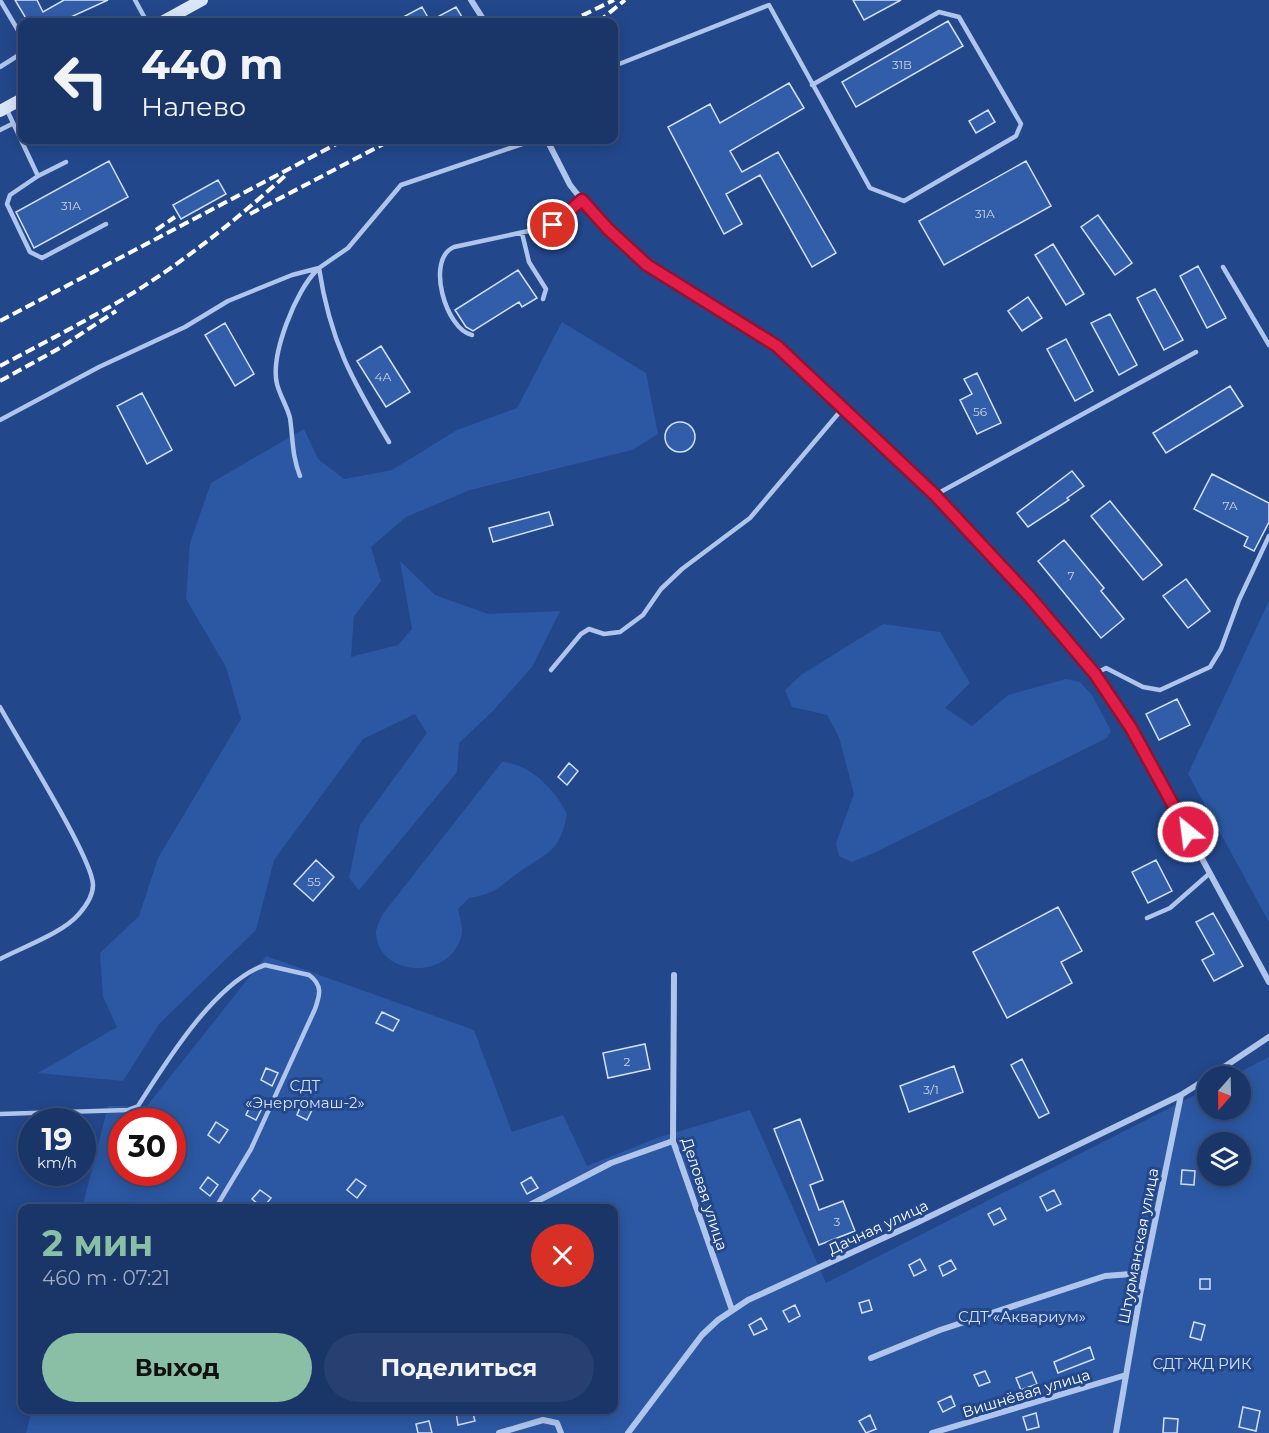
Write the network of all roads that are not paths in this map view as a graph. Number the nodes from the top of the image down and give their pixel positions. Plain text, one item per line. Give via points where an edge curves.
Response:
1 (0, 0) edge
2 (135, 0) edge
3 (202, 0) edge
4 (471, 0) edge
5 (768, 3) edge
6 (145, 18) edge
7 (169, 18) edge
8 (482, 18) edge
9 (18, 30) edge
10 (18, 56) edge
11 (618, 64) edge
12 (0, 67) edge
13 (812, 86) junction
14 (18, 101) edge
15 (3, 109) edge
16 (12, 124) junction
17 (0, 130) edge
18 (18, 136) edge
19 (22, 144) edge
20 (522, 144) edge
21 (549, 144) edge
22 (66, 162) dead end
23 (38, 176) junction
24 (582, 200) junction
25 (106, 224) dead end
26 (522, 233) junction
27 (1223, 267) dead end
28 (319, 268) junction
29 (543, 299) dead end
30 (472, 335) dead end
31 (1269, 345) edge
32 (1196, 352) dead end
33 (843, 408) junction
34 (0, 420) edge
35 (389, 442) dead end
36 (300, 477) dead end
37 (935, 495) junction
38 (1269, 536) edge
39 (551, 670) dead end
40 (1095, 674) junction
41 (0, 707) edge
42 (1210, 873) junction
43 (1147, 918) dead end
44 (0, 959) edge
45 (674, 975) dead end
46 (1269, 982) edge
47 (1269, 1037) edge
48 (1225, 1066) edge
49 (1197, 1084) edge
50 (1181, 1095) junction
51 (0, 1114) edge
52 (673, 1141) junction
53 (218, 1204) edge
54 (532, 1204) edge
55 (1144, 1273) junction
56 (732, 1311) junction
57 (871, 1358) dead end
58 (1126, 1375) junction
59 (499, 1433) edge
60 (561, 1433) edge
61 (628, 1433) edge
62 (932, 1433) edge
63 (1116, 1433) edge

1 - 9 lane
2 - 6 lane
3 - 7 main road
4 - 8 street
5 - 11 lane
5 - 13 lane
10 - 12 lane
13 - 13 lane via 870,188 904,201 1016,136 1021,124 959,17 939,12
14 - 15 main road
15 - 16 lane
16 - 17 lane
16 - 18 lane
19 - 23 lane
20 - 28 lane via 401,185 348,248
21 - 24 street
22 - 23 lane
23 - 25 lane via 10,195 7,204 33,256 42,258
24 - 26 lane via 553,225
24 - 33 street via 647,265 777,346
26 - 29 lane via 529,262 546,289
26 - 30 lane via 454,247 444,255 440,274 445,305 461,332
27 - 31 lane
28 - 34 lane via 228,301 185,327
28 - 35 lane via 344,363
28 - 36 lane via 302,288 276,366
32 - 37 lane
33 - 37 street
33 - 39 lane via 750,518 682,569 661,589 643,615 620,632 604,634 589,629
37 - 40 street
38 - 40 lane via 1210,667 1160,690 1143,687 1106,668
40 - 42 street via 1131,728
41 - 44 lane via 78,846 93,884 85,906 69,923
42 - 43 lane via 1170,908
42 - 46 street
45 - 52 street, Деловая улица
47 - 48 street
49 - 50 street
50 - 55 street, Штурманская улица
50 - 56 street, Дачная улица
51 - 53 lane via 128,1110 138,1106 196,1021 232,987 265,965 309,975 320,990 315,1009 251,1149
52 - 54 street via 611,1163
52 - 56 street, Деловая улица
55 - 57 street via 1105,1276 940,1330
55 - 58 street, Штурманская улица
56 - 61 street, Дачная улица via 702,1335
58 - 62 street, Вишнёвая улица
58 - 63 street, Штурманская улица
59 - 60 street via 549,1420 557,1424

